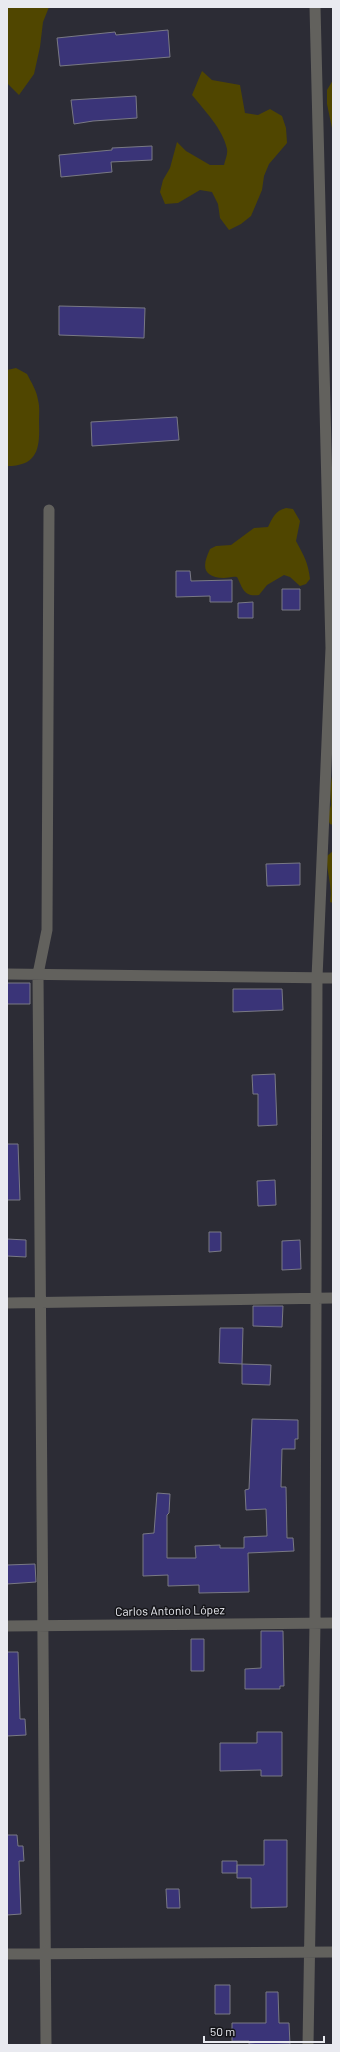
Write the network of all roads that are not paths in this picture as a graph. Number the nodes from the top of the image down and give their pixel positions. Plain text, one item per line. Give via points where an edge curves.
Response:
1 (315, 7) edge
2 (49, 510) dead end
3 (332, 648) edge
4 (7, 974) edge
5 (38, 974) junction
6 (316, 978) junction
7 (333, 978) edge
8 (316, 1298) junction
9 (333, 1298) edge
10 (7, 1303) edge
11 (42, 1303) junction
12 (315, 1622) junction
13 (333, 1623) edge
14 (43, 1625) junction
15 (7, 1626) edge
16 (309, 1952) junction
17 (333, 1952) edge
18 (7, 1954) edge
19 (45, 1954) junction
20 (46, 2045) edge
21 (308, 2045) edge

1 - 3 street
2 - 5 street via 47,930
3 - 6 street
4 - 5 street
5 - 6 street
5 - 11 street
6 - 7 street
6 - 8 street
8 - 9 street
8 - 11 street
8 - 12 street
10 - 11 street
11 - 14 street
12 - 13 street, Carlos Antonio López
12 - 14 street, Carlos Antonio López
12 - 16 street
14 - 15 street, Carlos Antonio López
14 - 19 street
16 - 17 street
16 - 19 street
16 - 21 street
18 - 19 street
19 - 20 street

